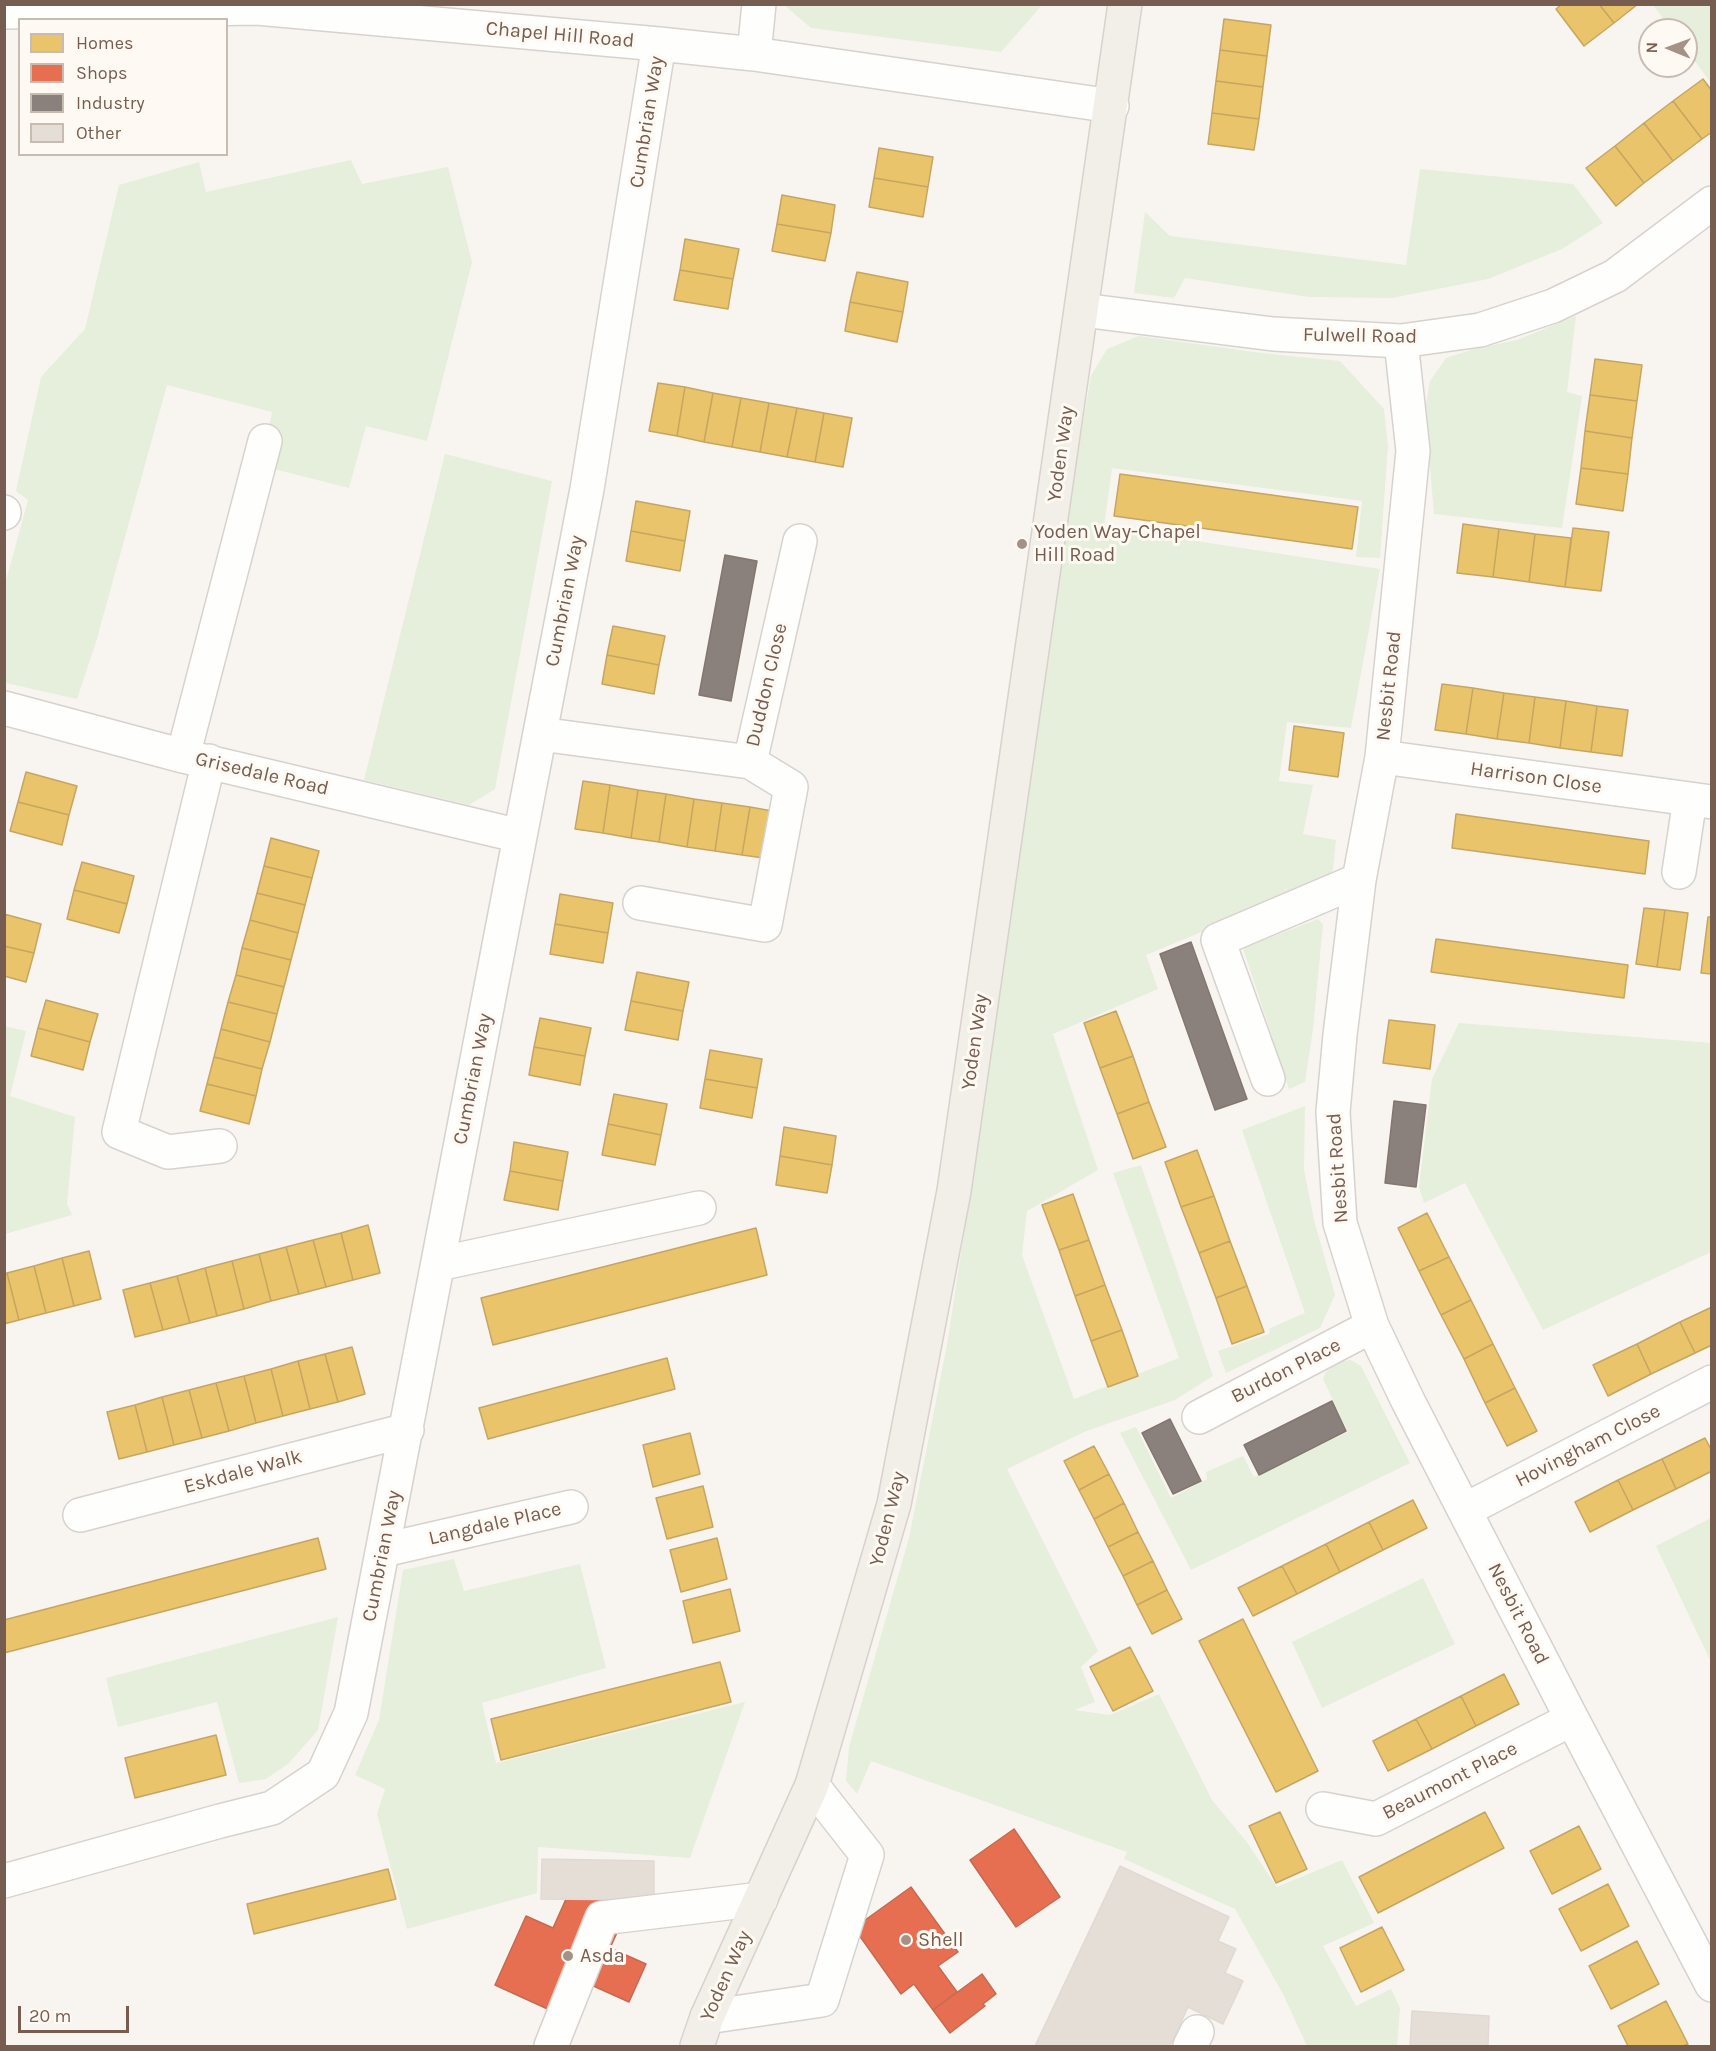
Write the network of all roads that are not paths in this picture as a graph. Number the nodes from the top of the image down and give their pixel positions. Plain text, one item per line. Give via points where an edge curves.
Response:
1 (759, 4) edge
2 (1125, 4) edge
3 (257, 6) edge
4 (4, 12) edge
5 (659, 44) junction
6 (754, 54) junction
7 (1112, 106) junction
8 (1712, 203) edge
9 (1082, 310) junction
10 (1401, 341) junction
11 (265, 441) dead end
12 (800, 541) dead end
13 (4, 708) edge
14 (540, 734) junction
15 (1382, 757) junction
16 (196, 759) junction
17 (750, 762) junction
18 (1701, 801) edge
19 (520, 836) junction
20 (1679, 872) dead end
21 (1359, 880) junction
22 (640, 903) dead end
23 (1268, 1079) dead end
24 (220, 1146) dead end
25 (699, 1208) dead end
26 (438, 1264) junction
27 (1372, 1326) junction
28 (1712, 1382) edge
29 (1199, 1417) dead end
30 (407, 1430) junction
31 (571, 1507) dead end
32 (1465, 1510) junction
33 (80, 1515) dead end
34 (384, 1550) junction
35 (1572, 1719) junction
36 (812, 1785) junction
37 (1323, 1809) dead end
38 (4, 1881) edge
39 (761, 1899) junction
40 (1712, 1985) edge
41 (702, 2038) edge
42 (550, 2046) edge

1 - 6 street
2 - 7 main road, Yoden Way
3 - 4 street, Chapel Hill Road
3 - 5 street, Chapel Hill Road
5 - 6 street, Chapel Hill Road
5 - 14 street, Cumbrian Way via 586,489
6 - 7 street, Chapel Hill Road
7 - 9 main road, Yoden Way
8 - 10 street, Fulwell Road via 1615,276 1553,306 1480,330
9 - 10 street, Fulwell Road via 1273,334
9 - 36 main road, Yoden Way via 954,1191 894,1504
10 - 15 street, Nesbit Road via 1413,451
11 - 16 street
12 - 17 street, Duddon Close
13 - 16 street, Grisedale Road
14 - 17 street, Duddon Close
14 - 19 street, Cumbrian Way
15 - 18 street, Harrison Close
15 - 21 street, Nesbit Road
16 - 19 street, Grisedale Road
16 - 24 street via 119,1132 168,1152
17 - 22 street via 791,787 765,925
18 - 20 street, Harrison Close
19 - 26 street, Cumbrian Way
21 - 23 street via 1218,940
21 - 27 street, Nesbit Road via 1334,1112 1340,1224
25 - 26 street
26 - 30 street, Cumbrian Way
27 - 29 street, Burdon Place
27 - 32 street, Nesbit Road
28 - 32 street, Hovingham Close
30 - 33 street, Eskdale Walk
30 - 34 street, Cumbrian Way
31 - 34 street, Langdale Place
32 - 35 street, Nesbit Road
34 - 38 street, Cumbrian Way via 351,1713 323,1774 272,1808
35 - 37 street, Beaumont Place via 1376,1818
35 - 40 street, Nesbit Road
36 - 39 main road, Yoden Way
36 - 41 street via 867,1855 822,2000
39 - 41 main road, Yoden Way
39 - 42 street via 602,1918

